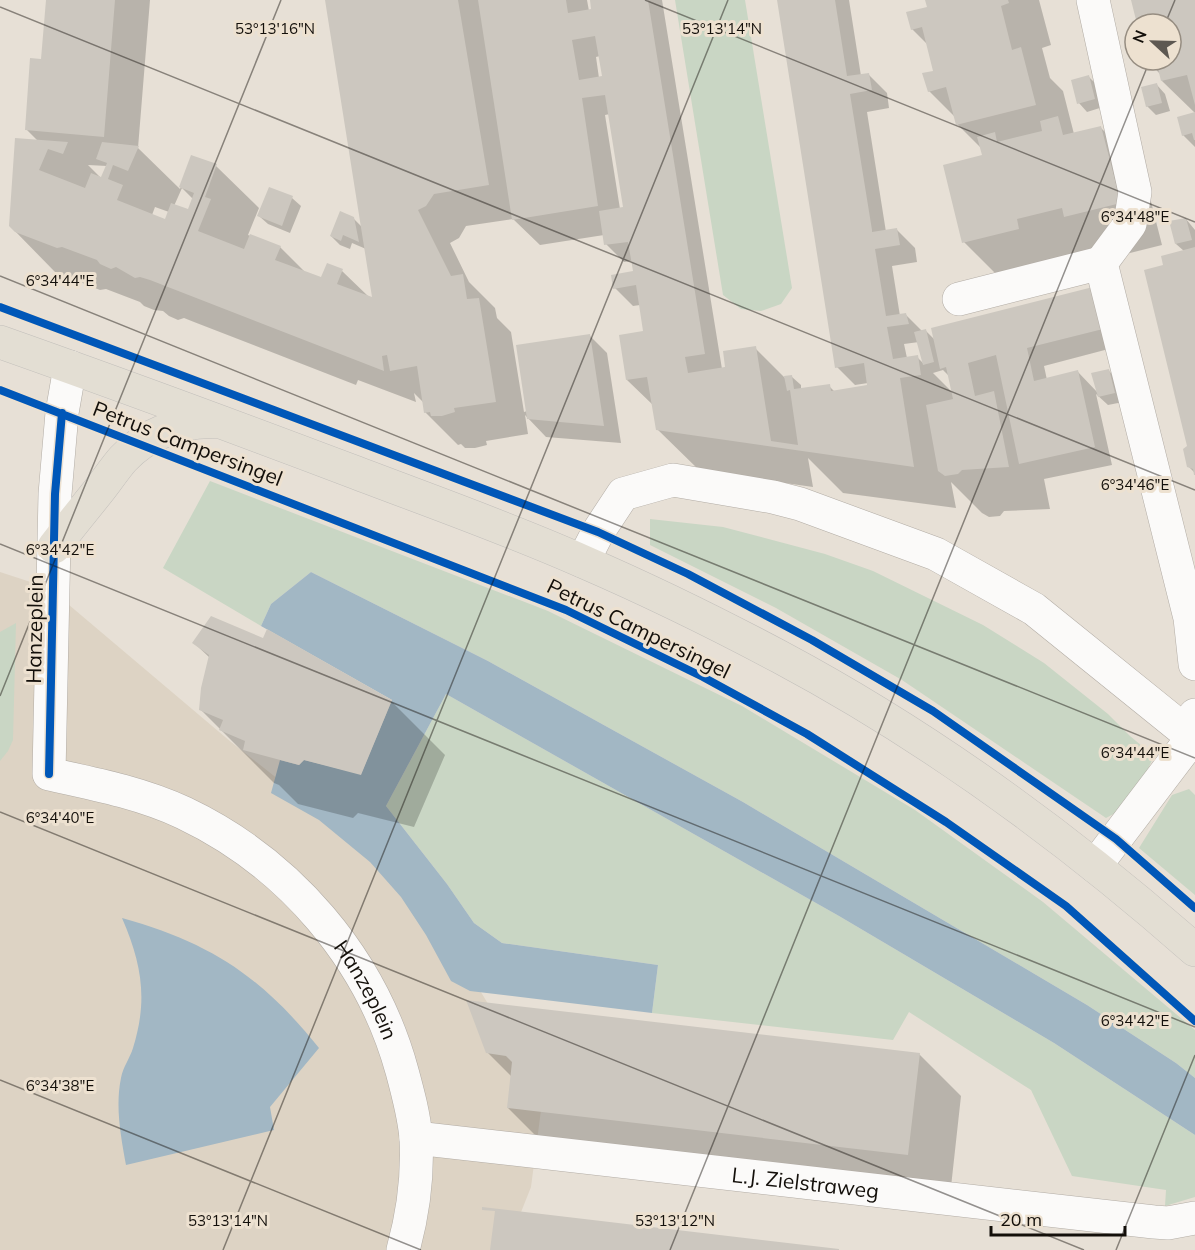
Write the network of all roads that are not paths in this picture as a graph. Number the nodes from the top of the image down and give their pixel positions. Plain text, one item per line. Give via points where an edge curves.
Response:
1 (1093, 0) edge
2 (1101, 262) junction
3 (959, 299) dead end
4 (0, 342) edge
5 (70, 367) junction
6 (227, 423) junction
7 (54, 547) junction
8 (583, 561) junction
9 (1195, 664) edge
10 (1194, 729) edge
11 (1095, 866) junction
12 (1195, 950) edge
13 (416, 1138) junction
14 (1193, 1222) edge
15 (403, 1250) edge

1 - 2 street via 1135,192 1130,224
2 - 3 street
2 - 9 street via 1190,618
4 - 5 main road, Petrus Campersingel
5 - 6 main road, Petrus Campersingel
5 - 7 street, Hanzeplein via 62,413
6 - 7 main road via 181,425 158,433 136,448 122,460
6 - 8 main road, Petrus Campersingel
7 - 13 street, Hanzeplein via 49,774 134,794 183,813 265,863 301,896 346,951 379,1009 409,1094
8 - 10 street, Petrus Campersingel via 623,494 673,480 800,504 936,554 1034,609
8 - 11 main road, Petrus Campersingel via 718,624 848,696 1010,801
10 - 11 street, Petrus Campersingel
11 - 12 main road, Petrus Campersingel
13 - 14 street, L.J. Zielstraweg via 1154,1222
13 - 15 street, Hanzeplein via 415,1185

